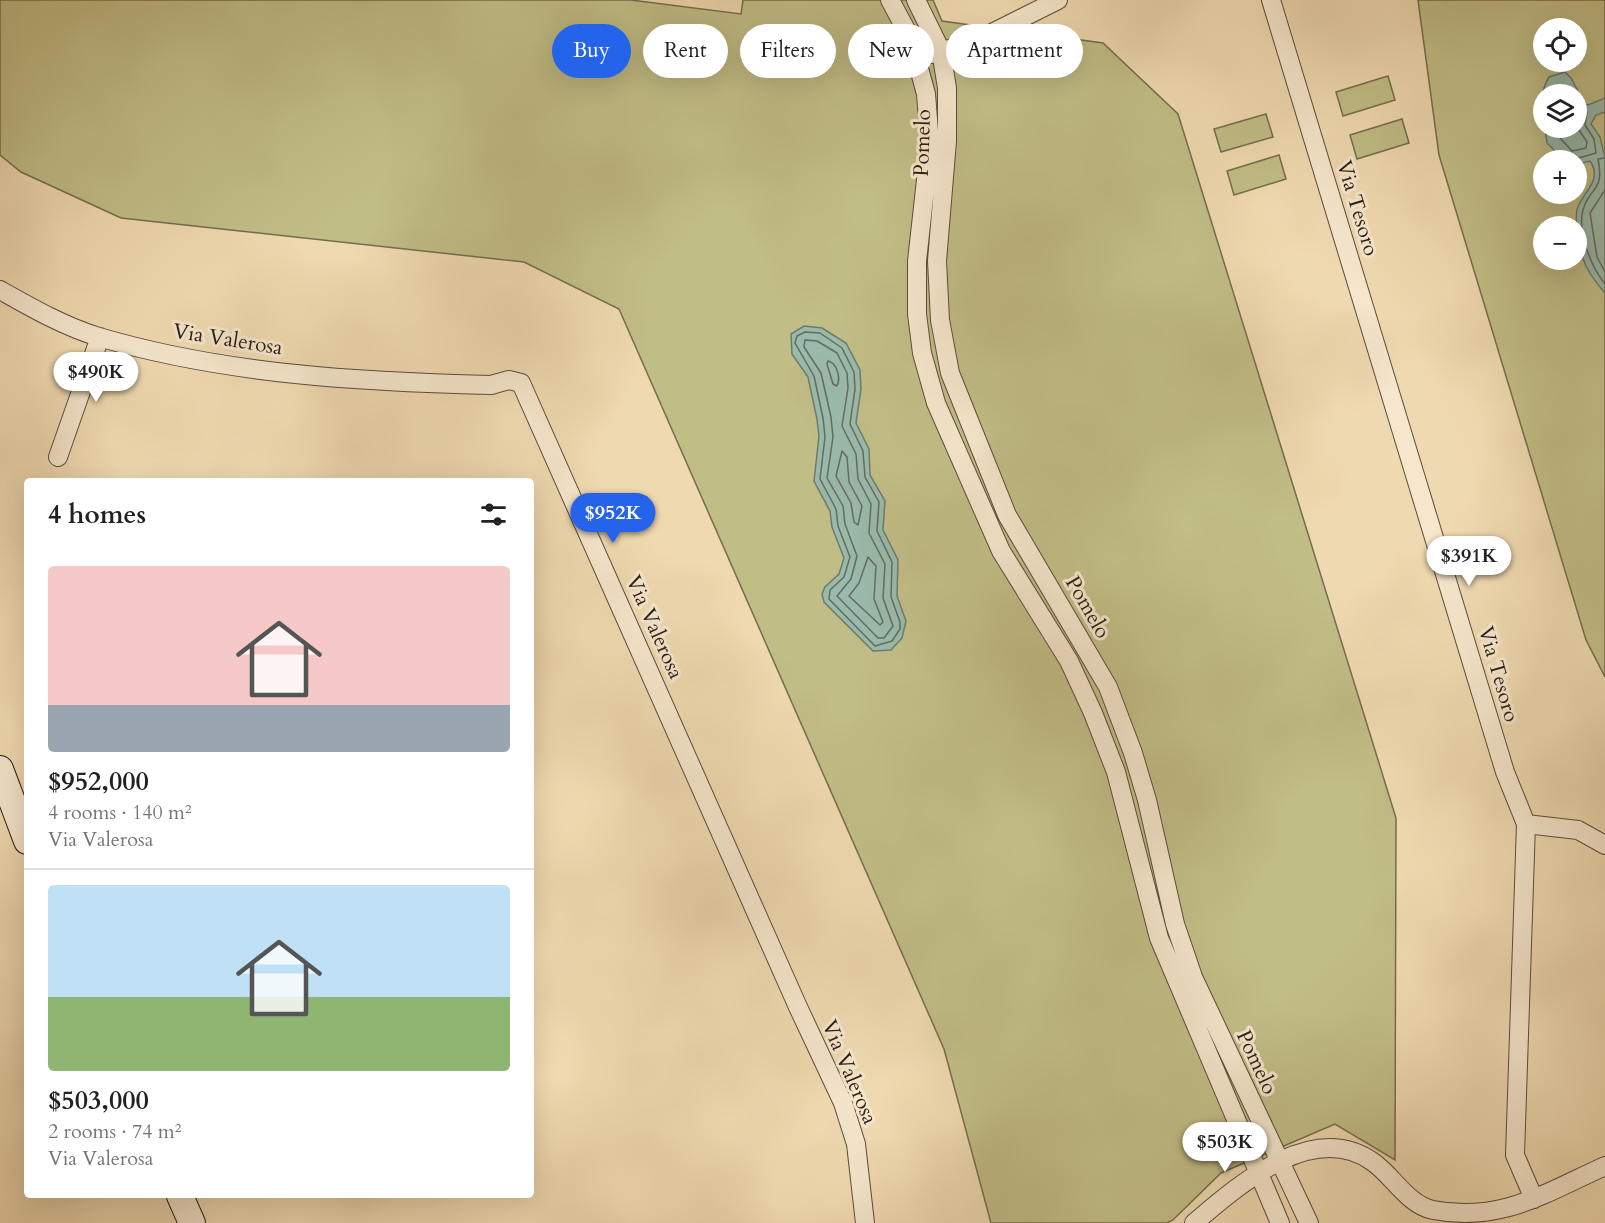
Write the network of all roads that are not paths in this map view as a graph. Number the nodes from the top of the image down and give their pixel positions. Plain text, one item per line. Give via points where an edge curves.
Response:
1 (890, 0) edge
2 (915, 0) edge
3 (1058, 0) edge
4 (1271, 0) edge
5 (904, 24) edge
6 (941, 51) junction
7 (934, 53) edge
8 (922, 78) edge
9 (0, 290) edge
10 (100, 337) junction
11 (58, 457) dead end
12 (0, 769) edge
13 (0, 791) edge
14 (1526, 824) junction
15 (24, 833) edge
16 (24, 842) edge
17 (1605, 845) edge
18 (1280, 1163) junction
19 (1605, 1166) edge
20 (1259, 1172) junction
21 (181, 1198) edge
22 (1534, 1198) junction
23 (192, 1223) edge
24 (865, 1223) edge
25 (1194, 1223) edge
26 (1280, 1223) edge
27 (1309, 1223) edge

1 - 5 street, Pomelo
2 - 6 street, Pomelo
3 - 6 street via 972,43
4 - 14 street, Via Tesoro via 1505,772
6 - 7 street
6 - 18 street, Pomelo via 947,141 937,261 940,320 950,373 1007,514 1108,687 1147,800 1175,924 1193,977
8 - 20 street, Pomelo via 930,144 917,261 917,314 922,353 936,403 1001,551 1069,661 1093,713 1116,772 1159,938
9 - 10 street, Via Valerosa
10 - 11 street
10 - 24 street, Via Valerosa via 196,360 376,383 521,383 843,1103 856,1144
12 - 15 main road
13 - 16 main road
14 - 17 street via 1578,830
14 - 22 street, Via Tesoro via 1515,1155
18 - 20 street
18 - 22 street via 1319,1147 1347,1150 1373,1162 1400,1189 1430,1210 1459,1214 1490,1214
18 - 27 street, Pomelo
19 - 22 street
20 - 25 street
20 - 26 street, Pomelo
21 - 23 main road

